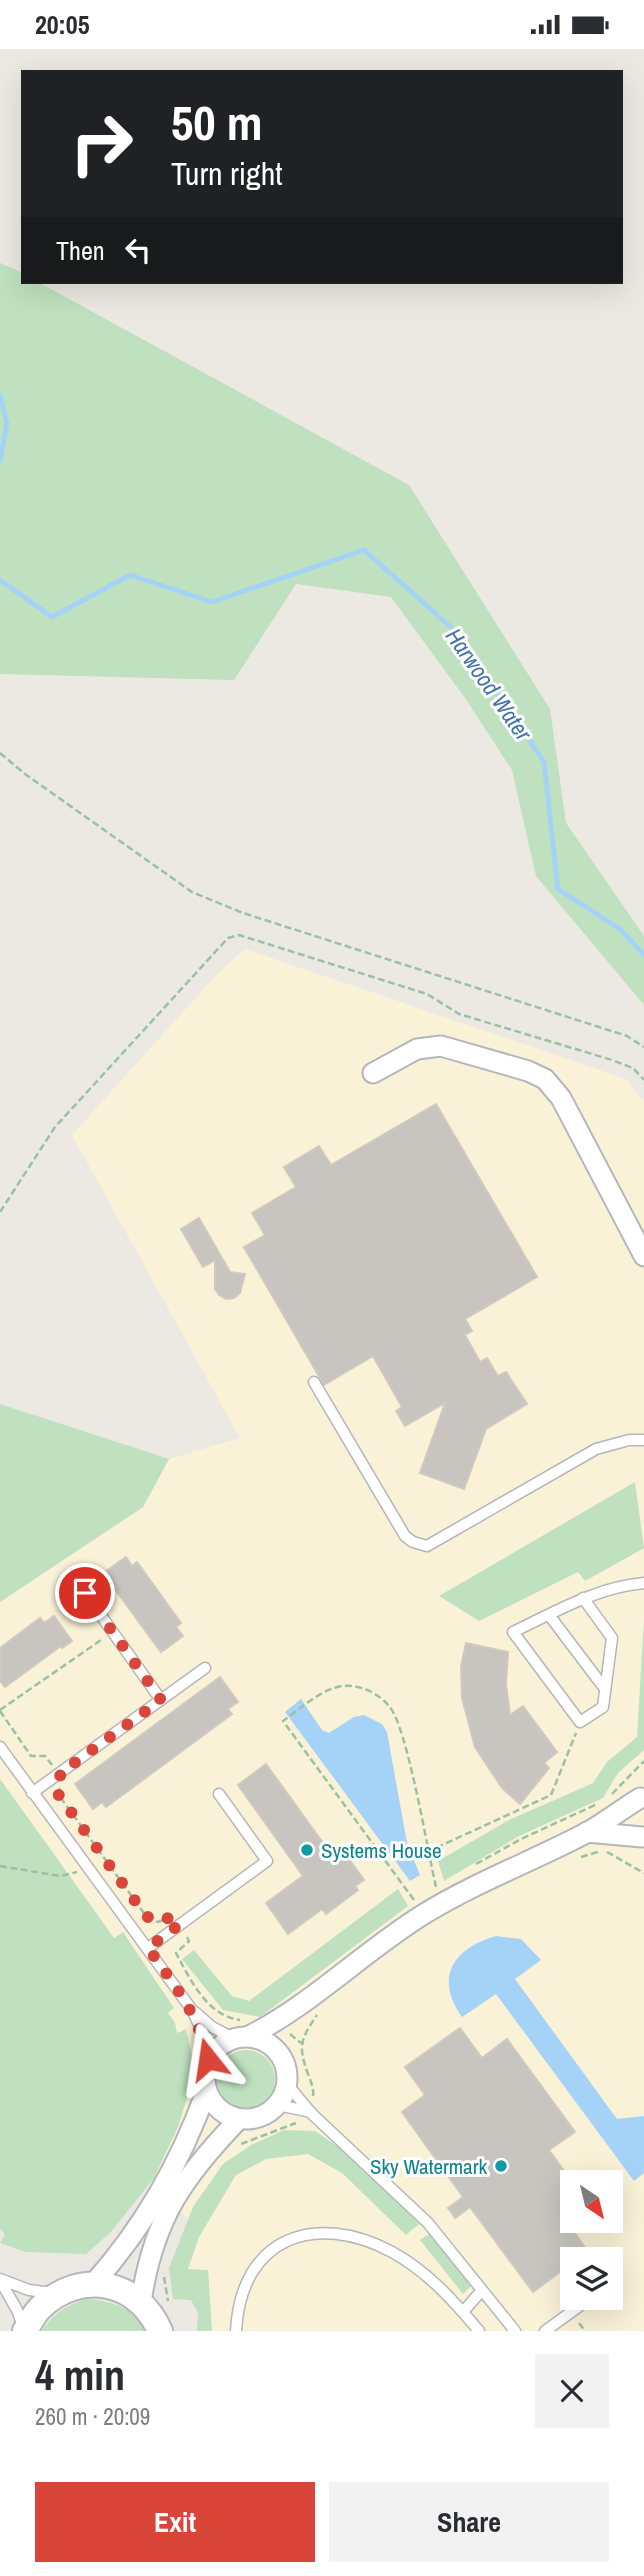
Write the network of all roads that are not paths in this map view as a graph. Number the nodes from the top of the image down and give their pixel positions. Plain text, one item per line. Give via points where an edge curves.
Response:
1 (373, 1073) dead end
2 (644, 1256) edge
3 (314, 1382) dead end
4 (644, 1440) edge
5 (644, 1583) edge
6 (85, 1593) dead end
7 (583, 1598) junction
8 (549, 1615) junction
9 (205, 1668) dead end
10 (605, 1689) junction
11 (161, 1700) junction
12 (0, 1747) edge
13 (32, 1793) junction
14 (219, 1794) dead end
15 (642, 1795) edge
16 (587, 1832) junction
17 (643, 1838) edge
18 (148, 1948) junction
19 (298, 2007) junction
20 (192, 2010) junction
21 (242, 2032) junction
22 (278, 2051) junction
23 (208, 2059) junction
24 (287, 2084) junction
25 (206, 2092) junction
26 (278, 2105) junction
27 (311, 2113) junction
28 (239, 2119) junction
29 (0, 2280) edge
30 (94, 2283) junction
31 (482, 2290) junction
32 (58, 2293) junction
33 (141, 2302) junction
34 (573, 2310) edge
35 (463, 2312) junction
36 (25, 2331) edge
37 (160, 2331) edge
38 (236, 2331) edge
39 (478, 2331) edge
40 (515, 2331) edge
41 (545, 2331) edge

1 - 2 street via 417,1049 441,1046 545,1080 561,1098
3 - 4 lane via 405,1536 426,1546 596,1449
5 - 7 lane
6 - 11 lane
7 - 8 lane
7 - 10 lane via 612,1638
8 - 10 lane
8 - 10 lane via 513,1632 580,1722 603,1706
9 - 11 lane
11 - 13 lane
12 - 13 lane
13 - 18 lane
14 - 18 lane via 267,1861
15 - 16 street
15 - 17 street via 635,1818
16 - 17 street
16 - 19 street via 423,1915
18 - 20 lane
19 - 21 street via 274,2024
19 - 22 street
20 - 21 lane via 212,2027
20 - 23 lane
21 - 22 street
21 - 23 street
22 - 24 street
23 - 25 street
24 - 26 street
24 - 27 lane
25 - 28 street via 215,2107
25 - 30 street via 191,2134 141,2223
26 - 27 lane
26 - 28 street via 260,2117
27 - 31 lane via 428,2223
28 - 33 street via 208,2151 173,2201 150,2253
29 - 32 lane
29 - 36 lane
30 - 32 street
30 - 33 street via 120,2289
31 - 35 lane
31 - 40 lane
32 - 36 street via 38,2310
33 - 37 street
34 - 41 lane
35 - 38 lane via 434,2281 393,2253 357,2237 322,2231 281,2242 255,2266 241,2297
35 - 39 lane

